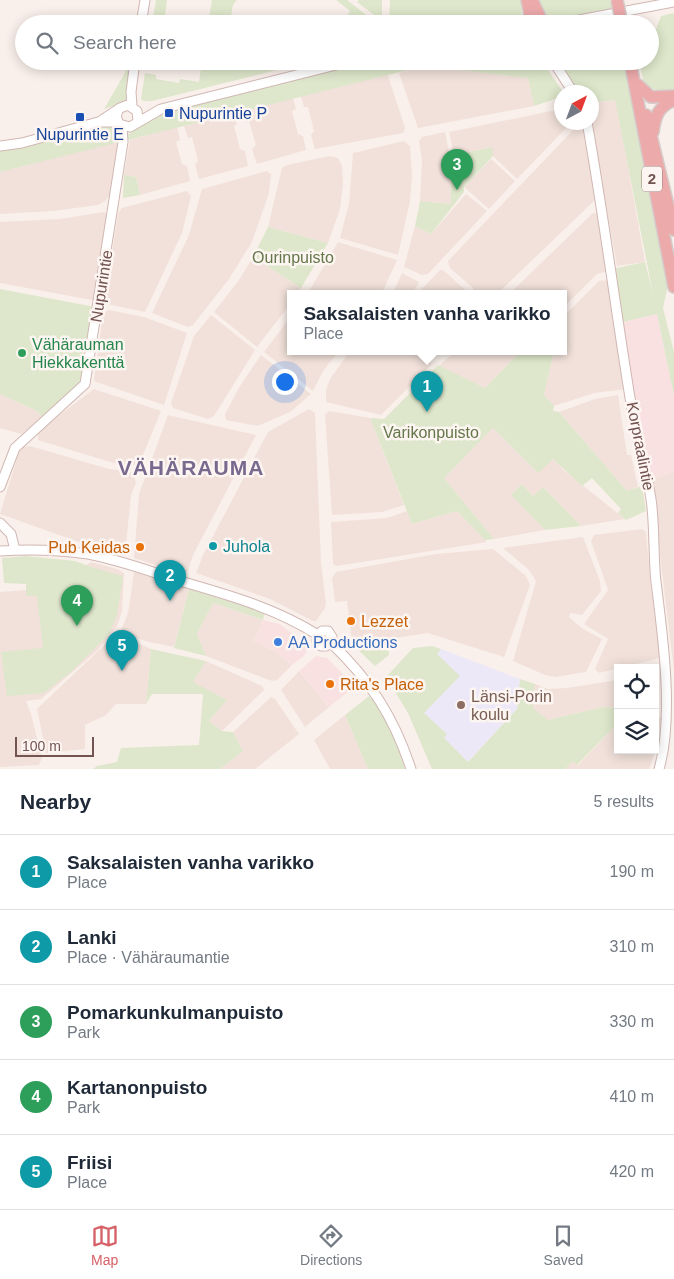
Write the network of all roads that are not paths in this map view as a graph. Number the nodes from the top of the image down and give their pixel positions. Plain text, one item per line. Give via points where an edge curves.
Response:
1 (145, 0) edge
2 (527, 0) edge
3 (532, 0) edge
4 (617, 0) edge
5 (674, 2) edge
6 (142, 15) edge
7 (529, 15) edge
8 (541, 15) edge
9 (611, 15) edge
10 (620, 15) edge
11 (134, 70) edge
12 (316, 70) edge
13 (558, 70) edge
14 (632, 70) edge
15 (632, 70) edge
16 (569, 85) edge
17 (638, 85) junction
18 (674, 98) edge
19 (128, 108) junction
20 (157, 110) junction
21 (98, 122) junction
22 (127, 124) junction
23 (588, 130) edge
24 (652, 136) junction
25 (0, 146) edge
26 (674, 230) edge
27 (674, 287) edge
28 (0, 487) edge
29 (0, 523) edge
30 (15, 550) junction
31 (0, 551) edge
32 (411, 769) edge
33 (659, 769) edge

1 - 6 street
2 - 7 highway
3 - 8 highway
4 - 10 highway, bridge
5 - 9 street
11 - 19 street
12 - 20 street
13 - 16 street
14 - 17 highway, 2
15 - 27 highway, 2
17 - 18 highway via 651,97
17 - 24 highway, 2
18 - 24 highway via 657,113
19 - 20 street
19 - 21 street
19 - 22 street
19 - 22 street
20 - 22 street
21 - 22 street
21 - 25 street
22 - 28 street, Nupurintie via 85,384 15,448
23 - 33 street, Korpraalintie via 634,421 651,499 654,569 670,692 668,750
24 - 26 highway, 2
29 - 30 street via 11,534
30 - 31 street
30 - 32 street via 88,554 256,604 318,635 328,631 331,643 363,675 385,707

